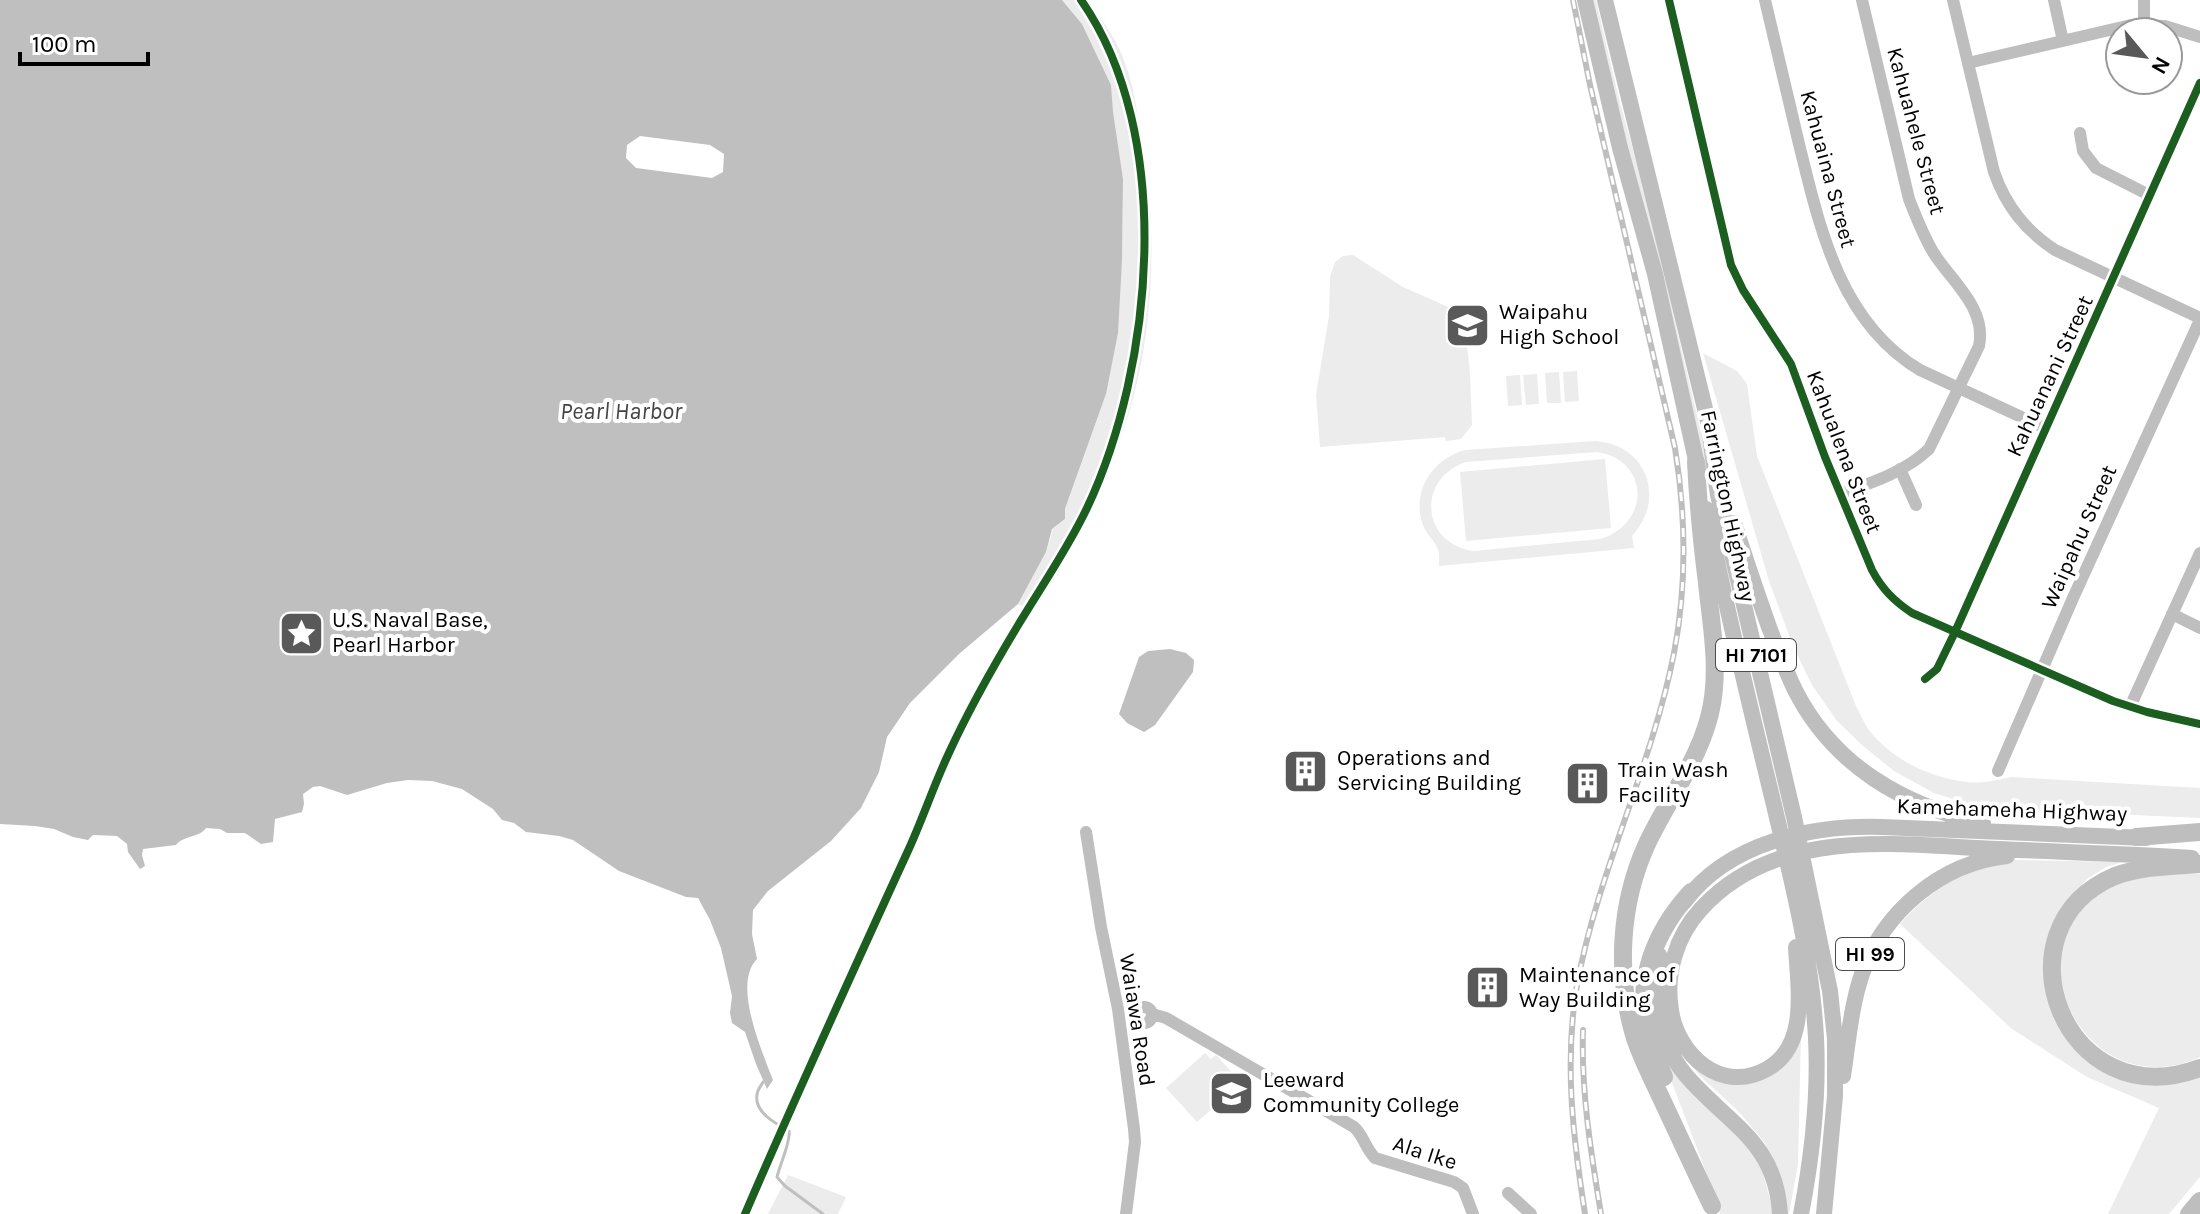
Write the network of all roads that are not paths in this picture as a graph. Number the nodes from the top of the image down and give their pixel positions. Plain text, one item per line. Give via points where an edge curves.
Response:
1 (1585, 0) edge
2 (1605, 0) edge
3 (1669, 0) edge
4 (1765, 0) edge
5 (1862, 0) edge
6 (1953, 0) edge
7 (2054, 0) edge
8 (2104, 31) edge
9 (2063, 41) junction
10 (1968, 63) junction
11 (2200, 83) edge
12 (2080, 133) dead end
13 (2149, 195) junction
14 (2114, 278) junction
15 (2200, 319) edge
16 (1958, 388) junction
17 (1708, 421) junction
18 (2045, 428) junction
19 (1696, 462) junction
20 (1900, 469) junction
21 (1840, 494) junction
22 (1916, 505) dead end
23 (2200, 553) edge
24 (2172, 614) junction
25 (2200, 628) edge
26 (1955, 632) junction
27 (2042, 670) junction
28 (1925, 679) dead end
29 (2130, 707) junction
30 (2200, 724) edge
31 (1998, 771) dead end
32 (1086, 832) dead end
33 (2200, 832) edge
34 (2056, 834) junction
35 (2136, 837) junction
36 (2200, 840) edge
37 (2096, 852) junction
38 (2200, 861) edge
39 (1787, 862) junction
40 (1691, 892) junction
41 (1152, 1014) dead end
42 (2200, 1068) edge
43 (1508, 1193) dead end
44 (2200, 1201) edge
45 (1713, 1210) edge
46 (1126, 1214) edge
47 (1473, 1214) edge
48 (1531, 1214) edge
49 (1780, 1214) edge
50 (1801, 1214) edge
51 (1824, 1214) edge
52 (2189, 1214) edge

1 - 19 main road, Farrington Highway / HI 7101 via 1655,274
2 - 17 main road, Farrington Highway / HI 7101
3 - 21 street, Kahualena Street via 1731,265 1791,364
4 - 16 street, Kahuaina Street via 1818,220 1843,285 1890,349
5 - 16 street, Kahuahele Street via 1915,216 1979,322 1979,346
6 - 10 street
7 - 9 street
8 - 9 street
9 - 10 street
10 - 14 street via 1994,172 2012,210 2055,250
11 - 13 street, Kahuanani Street
12 - 13 street via 2083,151 2096,168
13 - 14 street, Kahuanani Street
14 - 15 street
14 - 18 street, Kahuanani Street
15 - 27 street, Waipahu Street
16 - 18 street, Kahuaina Street
16 - 20 street, Kahuahele Street via 1929,449
17 - 34 main road via 1757,594 1796,692 1823,733 1872,778 1915,803 1985,824
17 - 51 main road, Farrington Highway / HI 7101 via 1718,495 1830,991 1835,1096
18 - 26 street, Kahuanani Street
19 - 39 main road, Farrington Highway / HI 7101
19 - 45 highway via 1715,661 1713,702 1694,759 1638,867 1625,919 1623,965 1635,1037
20 - 21 street, Kahuahele Street
20 - 22 street
21 - 26 street, Kahualena Street via 1880,585 1912,613
23 - 24 street
24 - 25 street
24 - 29 street
26 - 27 street, Kahualena Street
26 - 28 street, Kahuanani Street via 1937,669
27 - 29 street, Kahualena Street
27 - 31 street, Waipahu Street
29 - 30 street, Kahualena Street
32 - 46 street, Waiawa Road via 1134,1129
33 - 35 highway
34 - 35 main road, Kamehameha Highway
34 - 40 main road, Kamehameha Highway via 1822,829 1755,849
35 - 36 main road, Kamehameha Highway
37 - 38 main road, Kamehameha Highway / HI 99
37 - 39 main road via 1860,844 1828,846 1758,866 1719,891 1695,915 1671,970 1675,1029 1695,1060 1714,1072 1757,1074 1777,1063 1791,1044 1797,1023 1796,943
37 - 51 main road, HI 99 via 1973,863 1918,893 1895,916 1868,958 1856,993
38 - 42 highway via 2127,872 2101,884 2068,916 2051,967 2063,1019 2105,1063 2154,1077
39 - 50 main road, Farrington Highway / HI 7101 via 1810,977 1816,1040 1812,1139
40 - 45 highway via 1653,950 1645,1006 1648,1034
40 - 49 main road, Kamehameha Highway via 1658,957 1655,995 1660,1026 1680,1068 1757,1145 1773,1177
41 - 47 street, Ala Ike via 1354,1127 1375,1158 1454,1182 1463,1188
43 - 48 street
44 - 52 highway

